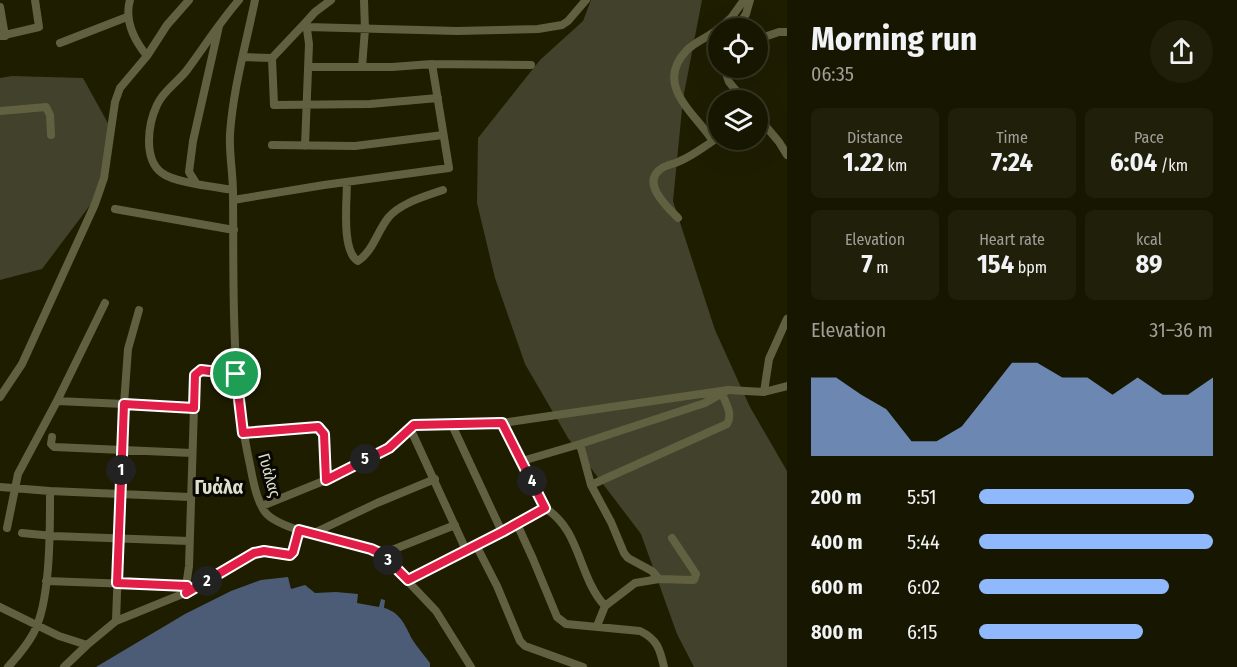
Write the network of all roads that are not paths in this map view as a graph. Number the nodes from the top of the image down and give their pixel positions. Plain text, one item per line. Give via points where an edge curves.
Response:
1 (130, 0) edge
2 (189, 0) edge
3 (239, 0) edge
4 (255, 0) edge
5 (331, 0) edge
6 (364, 0) edge
7 (586, 0) edge
8 (744, 0) edge
9 (750, 0) edge
10 (38, 1) edge
11 (0, 7) edge
12 (127, 17) junction
13 (731, 18) edge
14 (743, 18) edge
15 (220, 23) junction
16 (306, 25) junction
17 (365, 30) junction
18 (787, 32) edge
19 (2, 36) edge
20 (708, 36) edge
21 (768, 36) edge
22 (60, 43) dead end
23 (147, 56) junction
24 (243, 57) junction
25 (272, 58) junction
26 (432, 64) junction
27 (531, 65) dead end
28 (309, 67) junction
29 (362, 67) junction
30 (438, 98) junction
31 (307, 105) junction
32 (0, 111) edge
33 (768, 129) edge
34 (51, 135) dead end
35 (443, 135) junction
36 (272, 145) dead end
37 (305, 146) junction
38 (787, 155) edge
39 (347, 182) junction
40 (196, 183) junction
41 (443, 189) dead end
42 (233, 190) junction
43 (233, 200) junction
44 (115, 209) dead end
45 (678, 218) dead end
46 (234, 230) junction
47 (105, 303) dead end
48 (139, 310) dead end
49 (787, 319) edge
50 (236, 374) junction
51 (787, 386) edge
52 (725, 392) junction
53 (764, 392) junction
54 (0, 397) edge
55 (57, 401) junction
56 (124, 404) junction
57 (194, 408) junction
58 (502, 423) junction
59 (452, 425) junction
60 (410, 428) junction
61 (243, 433) junction
62 (52, 437) dead end
63 (580, 444) junction
64 (122, 450) junction
65 (192, 453) junction
66 (522, 461) junction
67 (435, 479) junction
68 (326, 480) junction
69 (591, 485) junction
70 (0, 487) edge
71 (14, 489) junction
72 (50, 491) junction
73 (120, 495) junction
74 (190, 497) junction
75 (262, 506) junction
76 (545, 508) junction
77 (517, 524) junction
78 (455, 525) junction
79 (8, 528) dead end
80 (299, 530) junction
81 (502, 532) junction
82 (22, 533) dead end
83 (314, 533) junction
84 (50, 536) junction
85 (118, 538) junction
86 (672, 538) dead end
87 (189, 541) junction
88 (476, 545) junction
89 (466, 550) junction
90 (382, 554) junction
91 (658, 579) junction
92 (46, 580) junction
93 (408, 580) junction
94 (117, 583) junction
95 (186, 590) junction
96 (605, 606) junction
97 (0, 607) edge
98 (116, 621) junction
99 (37, 626) junction
100 (597, 626) junction
101 (87, 645) junction
102 (8, 667) edge
103 (64, 667) edge
104 (471, 667) edge
105 (583, 667) edge
106 (664, 667) edge

1 - 12 street
2 - 23 street
3 - 15 street
4 - 24 street, Γυάλας
5 - 16 street
6 - 17 street
7 - 17 street via 562,25 538,29
8 - 13 street
9 - 14 street
10 - 19 street via 39,27
11 - 19 street
12 - 22 street
12 - 23 street
15 - 40 street via 193,141 189,172
15 - 40 street via 161,98 153,116 149,145 154,166 175,179
16 - 17 street
16 - 25 street
16 - 28 street
17 - 29 street
18 - 21 street
20 - 45 street via 688,48 674,75 687,111 713,141 663,167 652,182
23 - 54 street via 120,88 114,102 104,178 95,204 22,364
24 - 25 street
24 - 42 street, Γυάλας via 230,133
25 - 31 street via 274,105
26 - 27 street
26 - 29 street
26 - 30 street
28 - 29 street
28 - 31 street
30 - 31 street
30 - 35 street
31 - 37 street
32 - 34 street via 46,106
33 - 38 street
35 - 37 street via 354,146
35 - 39 street via 449,168
36 - 37 street
39 - 41 street via 347,238 358,261 366,256 389,216
39 - 43 street
40 - 42 street
42 - 43 street, Γυάλας
43 - 46 street, Γυάλας
44 - 46 street
46 - 50 street, Γυάλας
47 - 55 street
48 - 56 street via 128,349
49 - 53 street via 769,359
50 - 57 street via 197,372
50 - 61 street, Γυάλας
51 - 53 street
52 - 53 street
52 - 58 street
52 - 63 street via 643,425
52 - 69 street via 730,414 727,424
55 - 56 street
55 - 71 street
56 - 57 street
56 - 64 street
57 - 65 street
58 - 59 street
58 - 66 street
59 - 60 street via 420,424
59 - 81 street
60 - 67 street
60 - 68 street via 389,448
61 - 68 street via 318,427 324,434
61 - 75 street, Γυάλας
62 - 64 street via 54,447
63 - 66 street
63 - 69 street
64 - 65 street
64 - 73 street
65 - 74 street
66 - 76 street
67 - 78 street
67 - 83 street
68 - 75 street
69 - 91 street via 628,558 652,571
70 - 71 street
71 - 72 street
71 - 79 street
72 - 73 street
72 - 84 street
73 - 74 street
73 - 85 street
74 - 87 street
75 - 80 street, Γυάλας via 272,518
76 - 77 street
76 - 96 street via 573,539
77 - 81 street
77 - 100 street via 557,618 566,624
78 - 89 street
78 - 90 street
80 - 83 street, Γυάλας
80 - 95 street via 290,555 254,553
81 - 88 street
82 - 84 street
83 - 90 street, Γυάλας
84 - 85 street
84 - 92 street
85 - 87 street
85 - 94 street
86 - 91 street via 696,578
87 - 95 street
88 - 89 street
88 - 105 street via 520,641
89 - 93 street
90 - 93 street, Γυάλας
91 - 96 street via 636,584
92 - 94 street
92 - 99 street
93 - 104 street, Γυάλας via 436,611
94 - 95 street
94 - 98 street
95 - 98 street
96 - 100 street
97 - 99 street
98 - 101 street
99 - 101 street
99 - 102 street
100 - 106 street via 650,636 660,649
101 - 103 street

